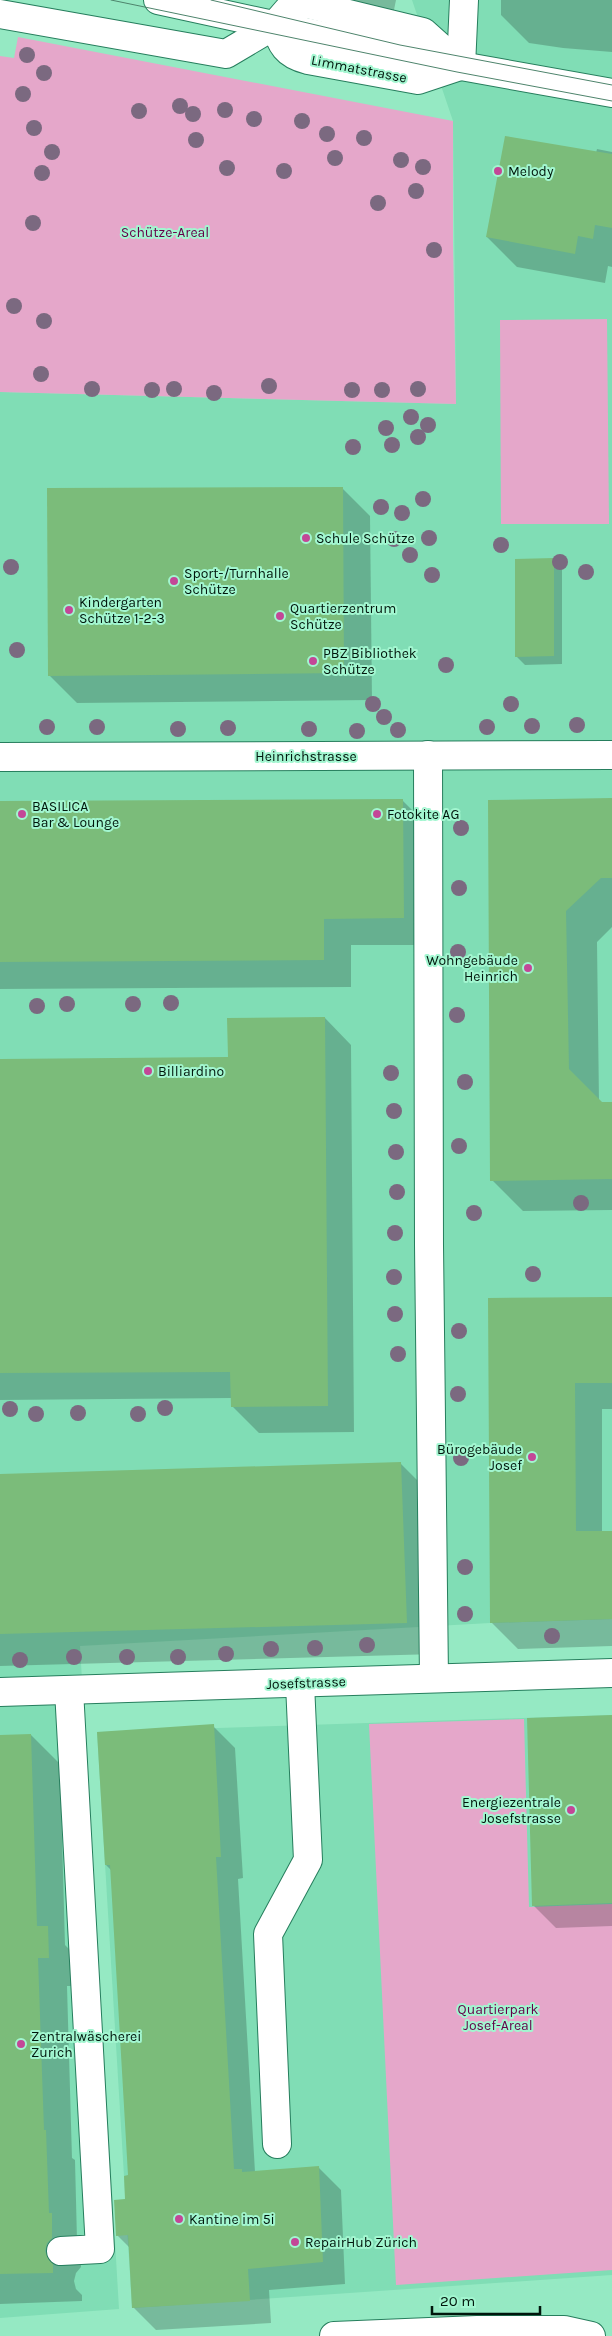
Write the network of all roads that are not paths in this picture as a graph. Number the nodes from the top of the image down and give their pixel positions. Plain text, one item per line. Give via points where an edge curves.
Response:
1 (158, 0) edge
2 (464, 0) edge
3 (0, 14) edge
4 (275, 25) junction
5 (461, 66) junction
6 (612, 93) edge
7 (428, 755) junction
8 (612, 755) edge
9 (0, 757) edge
10 (612, 1674) edge
11 (434, 1678) junction
12 (300, 1684) junction
13 (69, 1690) junction
14 (0, 1692) edge
15 (278, 2144) dead end
16 (61, 2251) dead end
17 (334, 2336) edge
18 (591, 2336) edge

1 - 4 street
2 - 5 street
3 - 4 street via 226,54
4 - 5 street, Limmatstrasse via 283,48 308,60 418,80
4 - 5 street via 288,10 307,4 424,32
5 - 6 street, Limmatstrasse
7 - 8 street, Heinrichstrasse
7 - 9 street, Heinrichstrasse
7 - 11 street
10 - 11 street, Josefstrasse
11 - 12 street, Josefstrasse
12 - 13 street, Josefstrasse
12 - 15 street via 308,1860 268,1934
13 - 14 street, Josefstrasse
13 - 16 street via 100,2249
17 - 18 street via 564,2330

